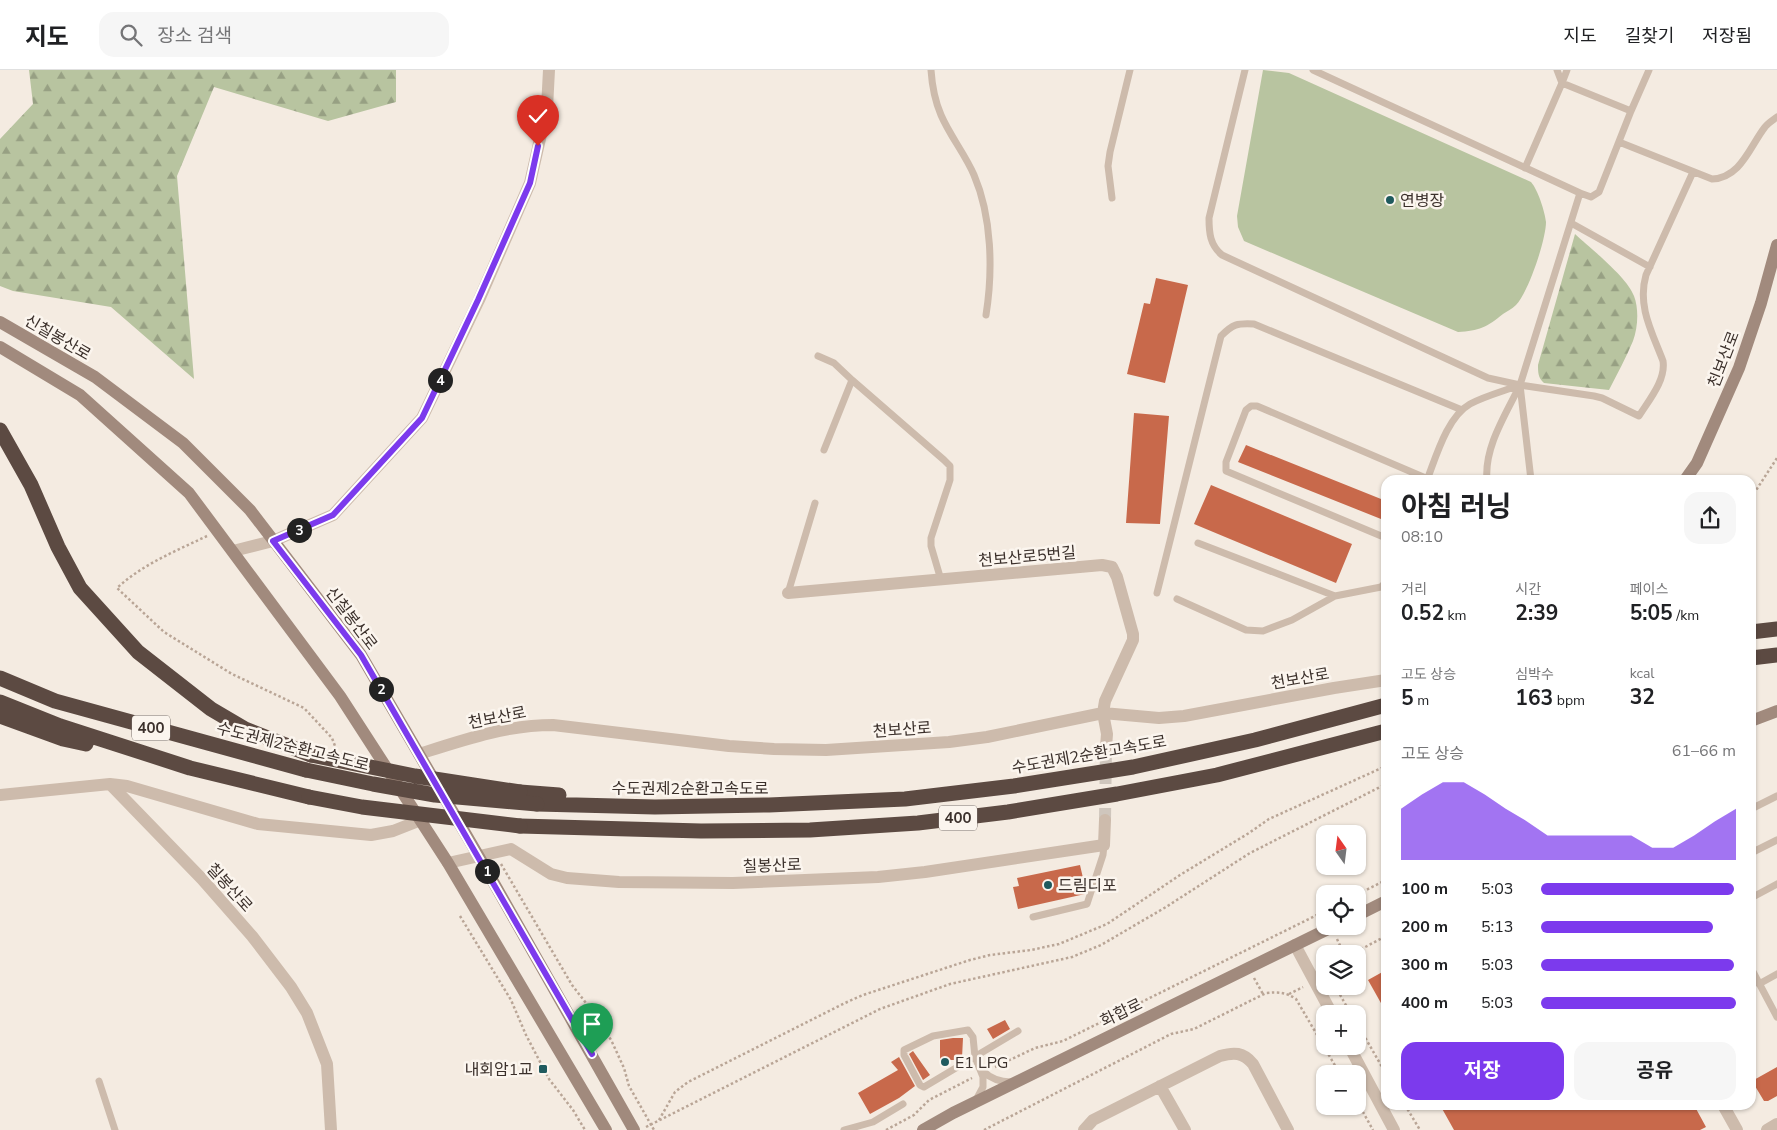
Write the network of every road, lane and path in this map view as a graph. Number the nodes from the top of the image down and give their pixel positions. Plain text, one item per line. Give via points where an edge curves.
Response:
1 (549, 70) edge
2 (931, 70) edge
3 (1130, 70) edge
4 (1244, 70) edge
5 (1313, 70) edge
6 (1557, 70) edge
7 (1567, 70) edge
8 (1649, 70) edge
9 (1562, 83) junction
10 (1631, 111) junction
11 (1777, 117) edge
12 (1619, 142) junction
13 (1525, 168) junction
14 (1693, 172) junction
15 (1580, 194) junction
16 (1112, 198) dead end
17 (1571, 223) junction
18 (1776, 249) edge
19 (1650, 268) junction
20 (986, 315) dead end
21 (0, 322) edge
22 (0, 347) edge
23 (818, 356) dead end
24 (852, 380) junction
25 (1520, 385) junction
26 (1462, 410) junction
27 (0, 430) edge
28 (824, 450) dead end
29 (1777, 458) edge
30 (1418, 475) edge
31 (1429, 475) edge
32 (1487, 475) edge
33 (1530, 475) edge
34 (1689, 475) edge
35 (1756, 490) edge
36 (815, 503) dead end
37 (218, 531) junction
38 (1381, 536) edge
39 (273, 541) junction
40 (1198, 543) dead end
41 (233, 551) junction
42 (941, 580) junction
43 (1381, 587) edge
44 (1157, 592) dead end
45 (788, 593) joint
46 (1334, 596) junction
47 (1177, 598) dead end
48 (1777, 629) edge
49 (1756, 631) edge
50 (1777, 655) edge
51 (1756, 657) edge
52 (0, 678) edge
53 (1381, 681) edge
54 (0, 702) edge
55 (1381, 706) edge
56 (1777, 711) edge
57 (1103, 713) junction
58 (0, 716) edge
59 (1756, 719) edge
60 (1381, 732) edge
61 (336, 747) dead end
62 (1106, 748) tunnel mouth
63 (419, 754) junction
64 (190, 768) junction
65 (1381, 768) edge
66 (110, 784) junction
67 (1381, 787) edge
68 (0, 794) edge
69 (1777, 796) edge
70 (1756, 806) edge
71 (655, 807) junction
72 (421, 820) junction
73 (1105, 820) tunnel mouth
74 (1777, 840) edge
75 (1104, 845) junction
76 (1756, 848) edge
77 (494, 852) junction
78 (478, 856) junction
79 (448, 863) junction
80 (1381, 882) edge
81 (1777, 884) edge
82 (1366, 890) edge
83 (1756, 895) edge
84 (1381, 904) edge
85 (1366, 911) edge
86 (460, 916) dead end
87 (1316, 916) edge
88 (1033, 917) dead end
89 (1316, 935) edge
90 (1381, 939) edge
91 (1295, 945) junction
92 (1366, 947) edge
93 (1777, 974) edge
94 (1756, 977) edge
95 (1760, 984) junction
96 (1327, 1005) edge
97 (1777, 1017) edge
98 (1018, 1031) dead end
99 (1366, 1039) edge
100 (1354, 1055) edge
101 (975, 1057) junction
102 (1335, 1065) edge
103 (1381, 1065) edge
104 (998, 1066) dead end
105 (981, 1069) junction
106 (970, 1079) dead end
107 (99, 1081) dead end
108 (1017, 1081) junction
109 (1160, 1086) junction
110 (975, 1102) junction
111 (903, 1104) dead end
112 (1381, 1106) edge
113 (1383, 1110) edge
114 (1408, 1110) edge
115 (1726, 1110) edge
116 (1365, 1115) edge
117 (659, 1120) junction
118 (1777, 1124) edge
119 (115, 1130) edge
120 (331, 1130) edge
121 (585, 1130) edge
122 (606, 1130) edge
123 (634, 1130) edge
124 (638, 1130) edge
125 (654, 1130) edge
126 (845, 1130) edge
127 (886, 1130) edge
128 (923, 1130) edge
129 (984, 1130) edge
130 (1084, 1130) edge
131 (1185, 1130) edge
132 (1288, 1130) edge
133 (1373, 1130) edge
134 (1394, 1130) edge
135 (1420, 1130) edge
136 (1737, 1130) edge
137 (1767, 1130) edge

1 - 39 street via 547,108 530,183 422,418 333,515
2 - 20 lane via 941,116 974,176 987,218 991,287
3 - 16 lane via 1108,166
4 - 25 lane via 1209,218 1209,230 1216,249 1222,255 1488,378
5 - 13 lane
6 - 9 lane
7 - 9 lane
8 - 10 lane
9 - 10 lane
9 - 13 lane
10 - 12 lane
11 - 14 lane via 1766,125 1741,164 1728,176 1712,179
12 - 14 lane
12 - 15 lane via 1599,192 1591,197
13 - 15 lane
14 - 19 lane
15 - 17 lane
17 - 19 lane
17 - 25 lane
18 - 34 street, 천보산로 via 1739,368
19 - 25 lane via 1642,298 1664,370 1640,416 1602,398
21 - 39 street, 신칠봉산로 via 94,377 184,443 250,510
22 - 37 street via 80,395 189,493
23 - 24 lane via 834,363
24 - 28 lane
24 - 42 lane via 950,466 950,480 931,538
25 - 26 lane
25 - 32 lane via 1486,462
25 - 33 lane
26 - 31 lane via 1453,418
26 - 44 lane via 1254,324 1240,323 1230,327 1221,336
27 - 71 highway, bridge via 31,485 80,588 138,652 211,709 244,729 311,754 415,776
29 - 35 path
30 - 38 lane via 1257,406 1246,410 1226,462 1226,472
36 - 45 lane
37 - 41 street
37 - 61 path via 131,575 118,588 164,632 232,674 304,708 332,738
39 - 41 street
39 - 63 street, 신칠봉산로 via 361,655
40 - 46 lane
41 - 72 street via 340,696
42 - 45 street, 천보산로5번길
42 - 57 street, 천보산로5번길 via 1102,565 1112,567 1118,576 1133,634
43 - 46 lane
46 - 47 lane via 1292,620 1255,632
48 - 49 highway
50 - 51 highway
52 - 71 highway, 수도권제2순환고속도로 / 400, bridge via 55,701 306,770 373,784 435,795 537,804
53 - 57 street, 천보산로 via 1184,716 1159,718
54 - 64 highway, 400 via 60,726
55 - 71 highway, 수도권제2순환고속도로 / 400 via 1255,740 1142,765 1014,786 905,799
56 - 59 street
57 - 62 street
57 - 63 street, 천보산로 via 987,737 826,750 729,746 535,725 483,734
58 - 64 highway via 64,739
60 - 64 highway, 400, bridge via 1217,775 1117,794 918,823 810,830 701,831 520,826 362,807
63 - 78 street, 신칠봉산로
65 - 117 path via 1269,819 1108,924 1059,944 970,960 846,1003 688,1082 676,1092
66 - 68 street
66 - 72 street via 127,786 258,824 371,835
66 - 120 street, 칠봉산로 via 202,879 291,987 307,1013 327,1064
67 - 117 path via 1250,853 1101,945 1072,957 950,984 880,1009
69 - 70 lane
72 - 79 street
73 - 75 street
74 - 76 lane
75 - 77 street, 칠봉산로 via 878,877 733,883 567,878 551,874 511,849
75 - 88 lane via 1087,904
77 - 78 street, 칠봉산로
77 - 125 path, bridge via 572,985 603,1025 629,1086
78 - 79 street, 칠봉산로
78 - 123 street, 신칠봉산로
79 - 122 street
80 - 82 path
81 - 83 lane
84 - 85 street
86 - 121 path via 511,1000 549,1079
87 - 104 path via 1063,1041 1035,1048
89 - 91 street, 화합로
90 - 92 path
91 - 96 street
91 - 108 street, 화합로
93 - 95 lane
94 - 95 lane
95 - 97 lane
98 - 101 lane
99 - 103 path
100 - 112 street
101 - 101 lane via 973,1036 968,1030 933,1036 903,1053 924,1087
101 - 105 lane
102 - 129 path via 1296,999 1289,994 1266,992 1194,1029 1171,1034
105 - 108 lane via 998,1081
105 - 110 lane via 983,1087
106 - 127 path via 929,1100 914,1115
107 - 119 lane
108 - 110 street, 화합로
109 - 130 street via 1094,1120
109 - 131 street
109 - 132 street via 1220,1056 1238,1053 1253,1064
110 - 128 street, 화합로
111 - 126 lane via 873,1122
113 - 134 street
114 - 135 path
115 - 136 street
116 - 133 path
117 - 124 path
118 - 137 street

